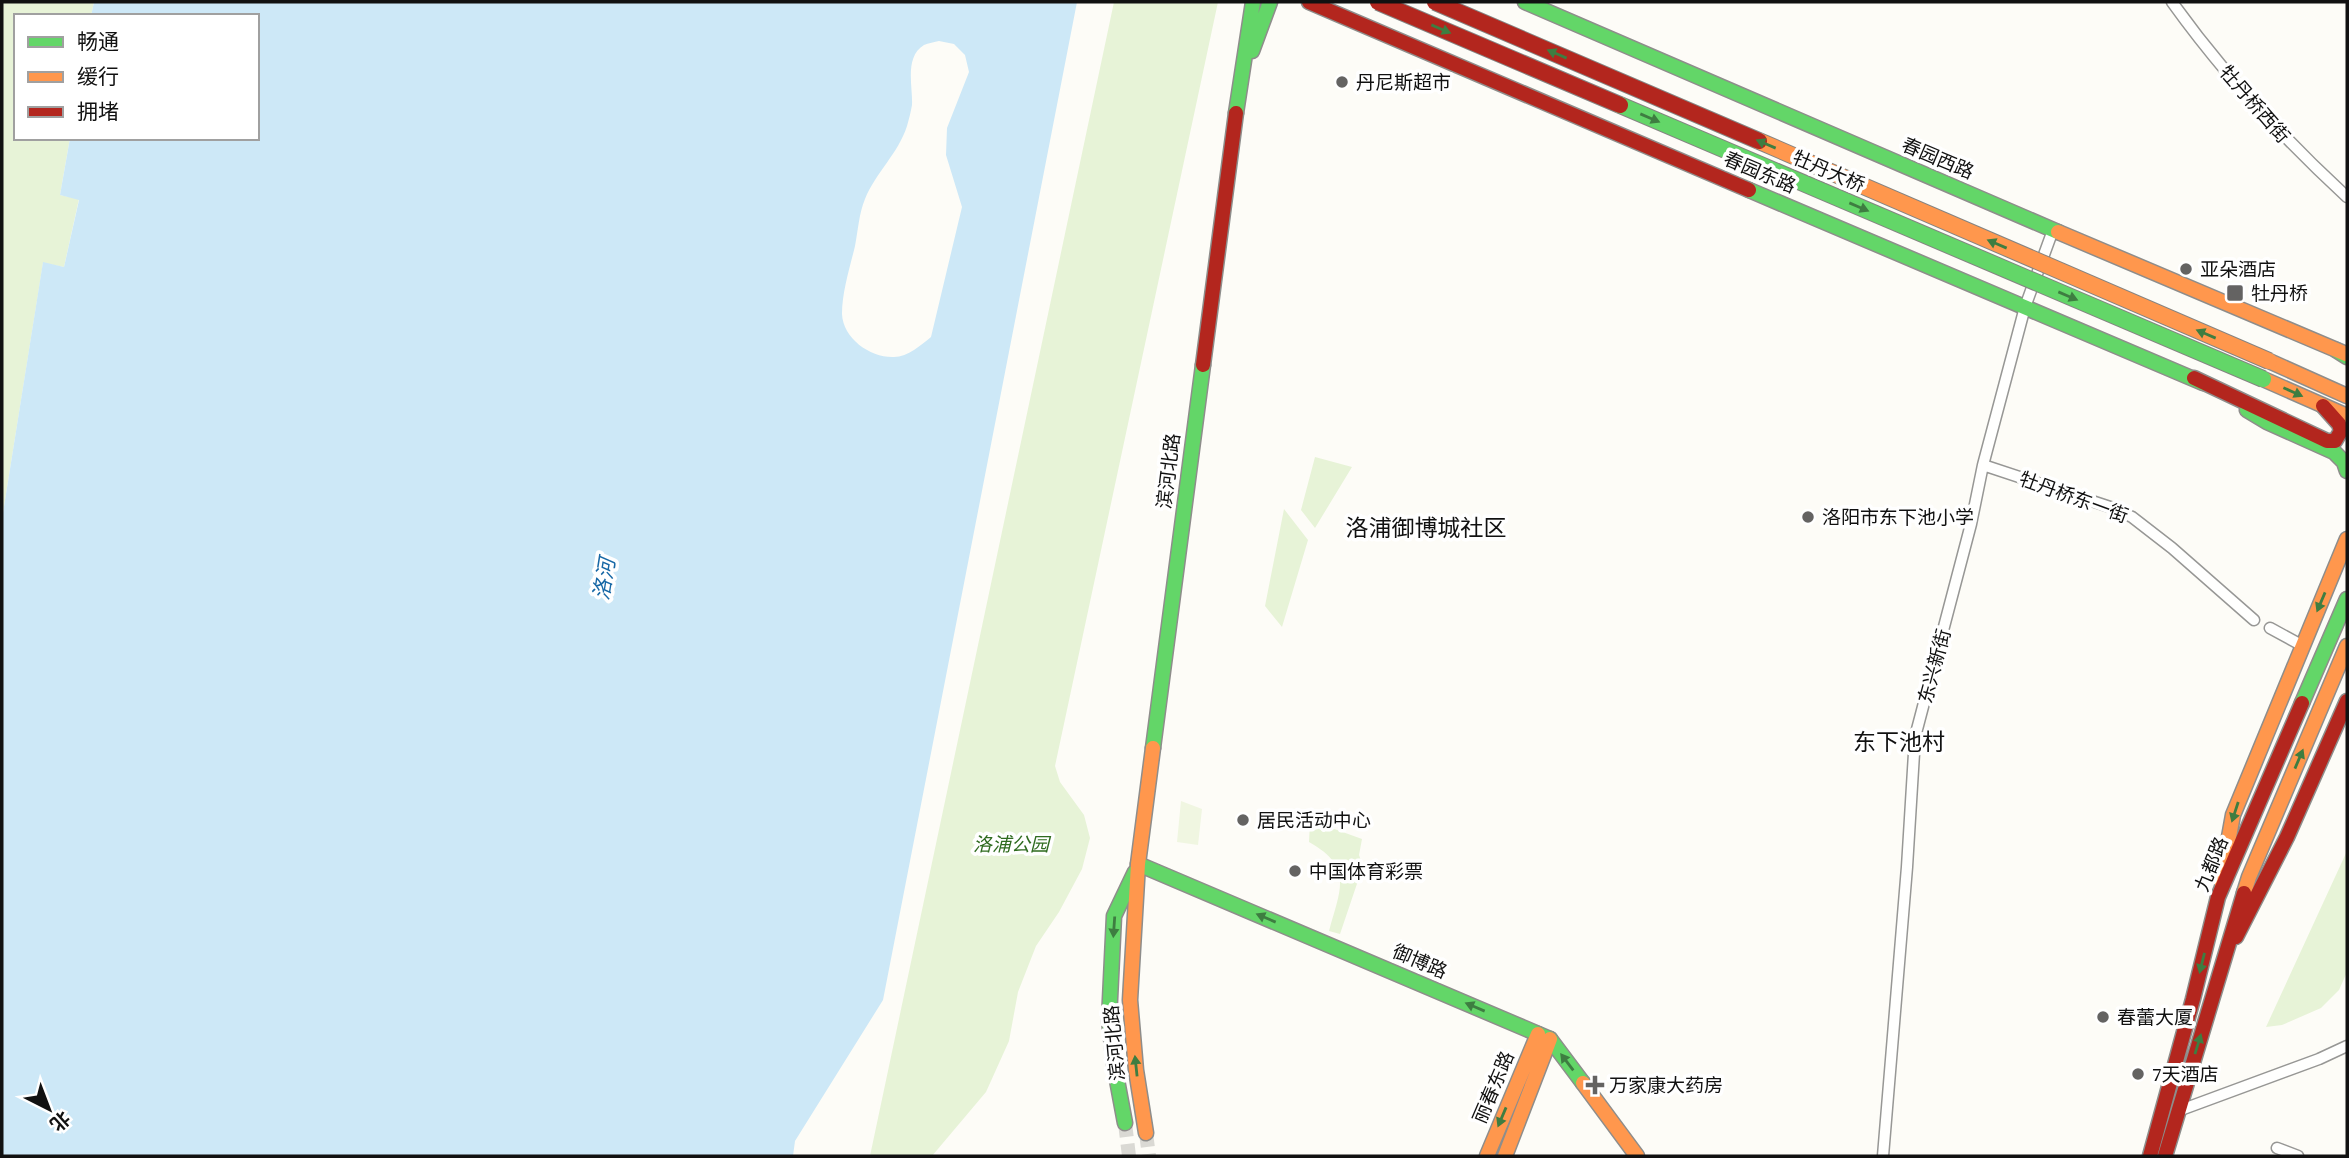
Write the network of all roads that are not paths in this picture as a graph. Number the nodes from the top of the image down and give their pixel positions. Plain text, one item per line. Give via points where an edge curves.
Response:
1 (1253, 2) edge
2 (1270, 2) edge
3 (1310, 2) edge
4 (1378, 2) edge
5 (1435, 2) edge
6 (1525, 2) edge
7 (2172, 2) edge
8 (1240, 82) junction
9 (2347, 197) edge
10 (2053, 230) junction
11 (2025, 307) junction
12 (2343, 354) edge
13 (2194, 378) junction
14 (2347, 381) edge
15 (2322, 384) junction
16 (2347, 387) edge
17 (2347, 396) edge
18 (2323, 406) junction
19 (2347, 416) edge
20 (2347, 425) edge
21 (1983, 465) junction
22 (2347, 471) edge
23 (2347, 541) edge
24 (2347, 599) edge
25 (2254, 620) dead end
26 (2270, 628) dead end
27 (2303, 646) junction
28 (2347, 646) edge
29 (2347, 701) edge
30 (1138, 864) junction
31 (2218, 897) junction
32 (2224, 960) junction
33 (1544, 1037) junction
34 (2347, 1046) edge
35 (2178, 1111) junction
36 (1125, 1123) tunnel mouth
37 (1146, 1133) tunnel mouth
38 (2277, 1148) dead end
39 (1486, 1156) edge
40 (1505, 1156) edge
41 (1637, 1156) edge
42 (1883, 1156) edge
43 (2150, 1156) edge
44 (2165, 1156) edge
45 (2298, 1156) edge

1 - 8 main road, 滨河北路
2 - 8 main road, 滨河北路
3 - 11 main road, 春园东路
4 -> 18 main road, 牡丹大桥, bridge
15 -> 5 main road, 牡丹大桥, bridge
6 - 10 main road, 春园西路
7 - 9 street, 牡丹桥西街 via 2200,41 2296,150
8 - 30 main road, 滨河北路
10 - 11 street, 东兴新街
10 - 12 main road, 春园西路
11 - 13 main road, 春园东路
11 - 21 street, 东兴新街
13 - 18 main road via 2335,441 2341,431 2339,424
13 - 22 main road via 2267,422 2334,452
14 - 15 main road
15 - 16 main road
15 - 17 main road
18 - 19 main road
18 - 20 main road
21 - 25 street, 牡丹桥东一街 via 2132,517
21 - 42 street, 东兴新街 via 1915,737
23 -> 27 main road
24 - 31 main road, 九都路
26 - 27 street
27 -> 31 main road via 2233,815
32 -> 28 main road, 九都路 via 2249,877
29 - 32 main road via 2287,837
33 -> 30 main road, 御博路
30 -> 36 main road, 滨河北路 via 1114,916 1109,1020
37 -> 30 main road, 滨河北路 via 1130,1000
31 -> 43 main road, 九都路
35 -> 32 main road, 九都路
33 -> 39 main road, 丽春东路
33 - 40 main road, 丽春东路
41 -> 33 main road
34 - 35 street
35 - 44 main road, 九都路
38 - 45 street

